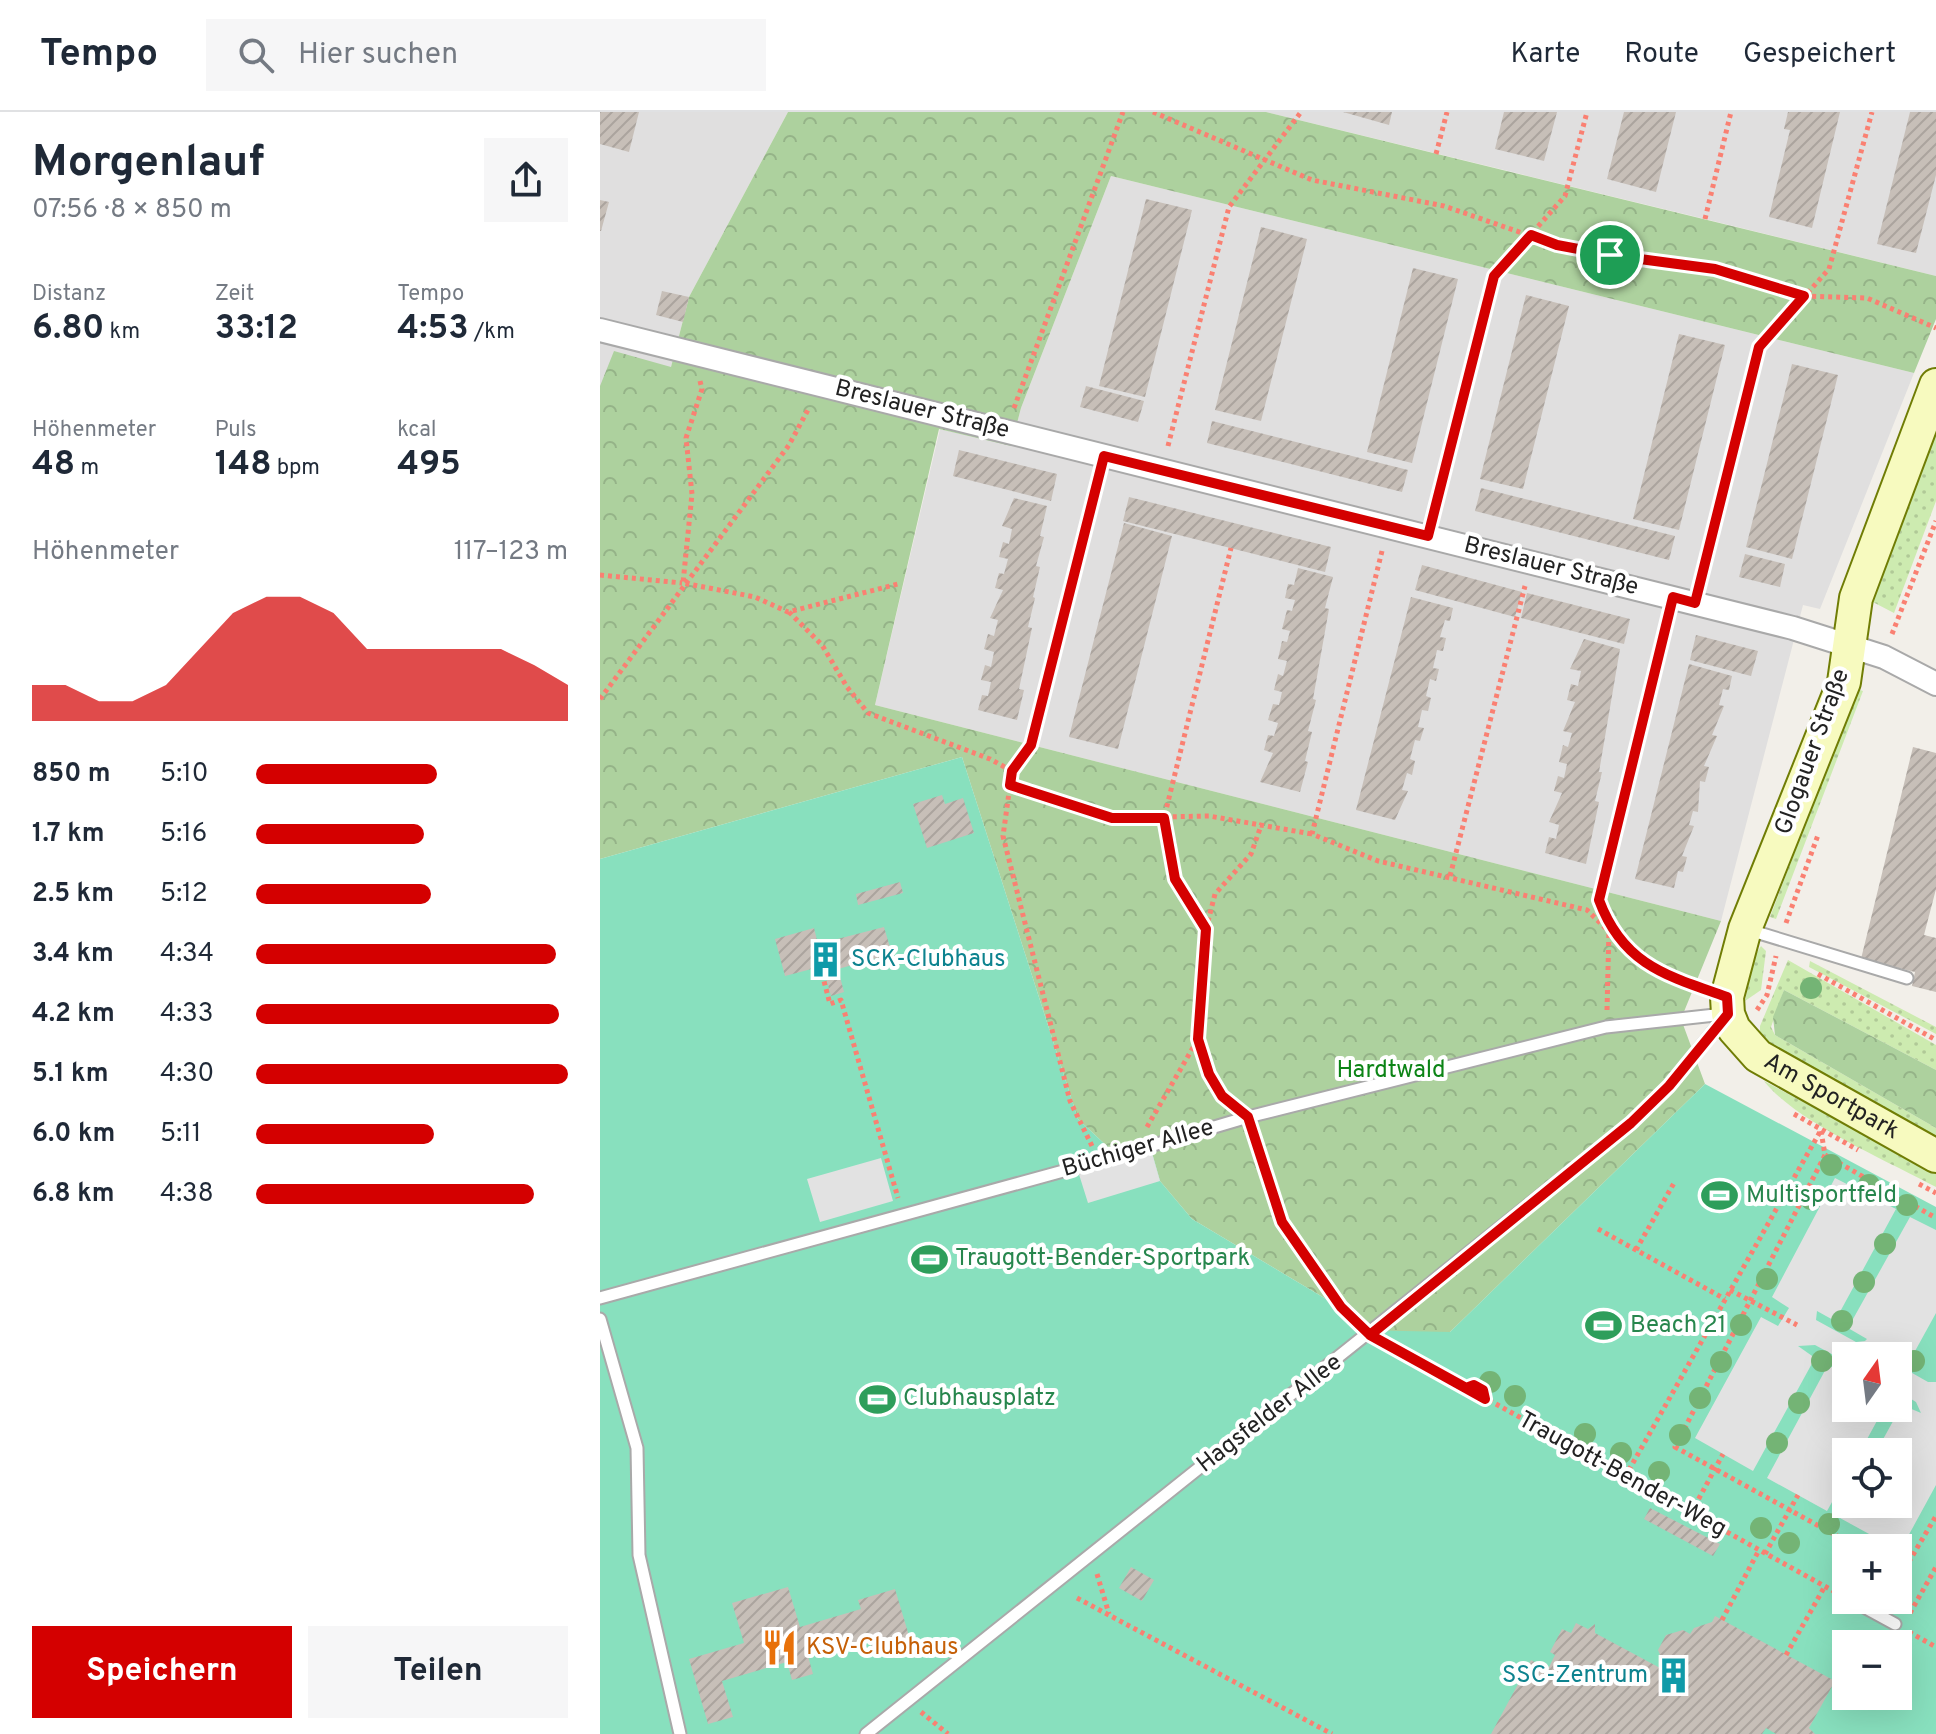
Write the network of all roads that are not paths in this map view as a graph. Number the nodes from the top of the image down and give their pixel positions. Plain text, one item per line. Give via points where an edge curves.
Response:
1 (600, 330) edge
2 (1936, 385) edge
3 (1849, 644) junction
4 (1936, 684) edge
5 (1745, 929) junction
6 (1907, 978) dead end
7 (1730, 1013) junction
8 (1936, 1156) edge
9 (600, 1298) edge
10 (600, 1319) edge
11 (1877, 1614) edge
12 (1899, 1626) road end
13 (680, 1734) edge
14 (866, 1734) edge

1 - 3 street, Breslauer Straße
2 - 3 street, Glogauer Straße via 1856,598
3 - 4 street, Breslauer Straße
3 - 5 street, Glogauer Straße via 1844,682
5 - 6 lane
5 - 7 street, Glogauer Straße
7 - 8 street, Am Sportpark via 1743,1042 1776,1069
7 - 9 lane, Büchiger Allee via 1606,1027 1248,1117
7 - 14 lane, Hagsfelder Allee via 1631,1123
10 - 13 lane via 637,1448 639,1555
11 - 12 lane

